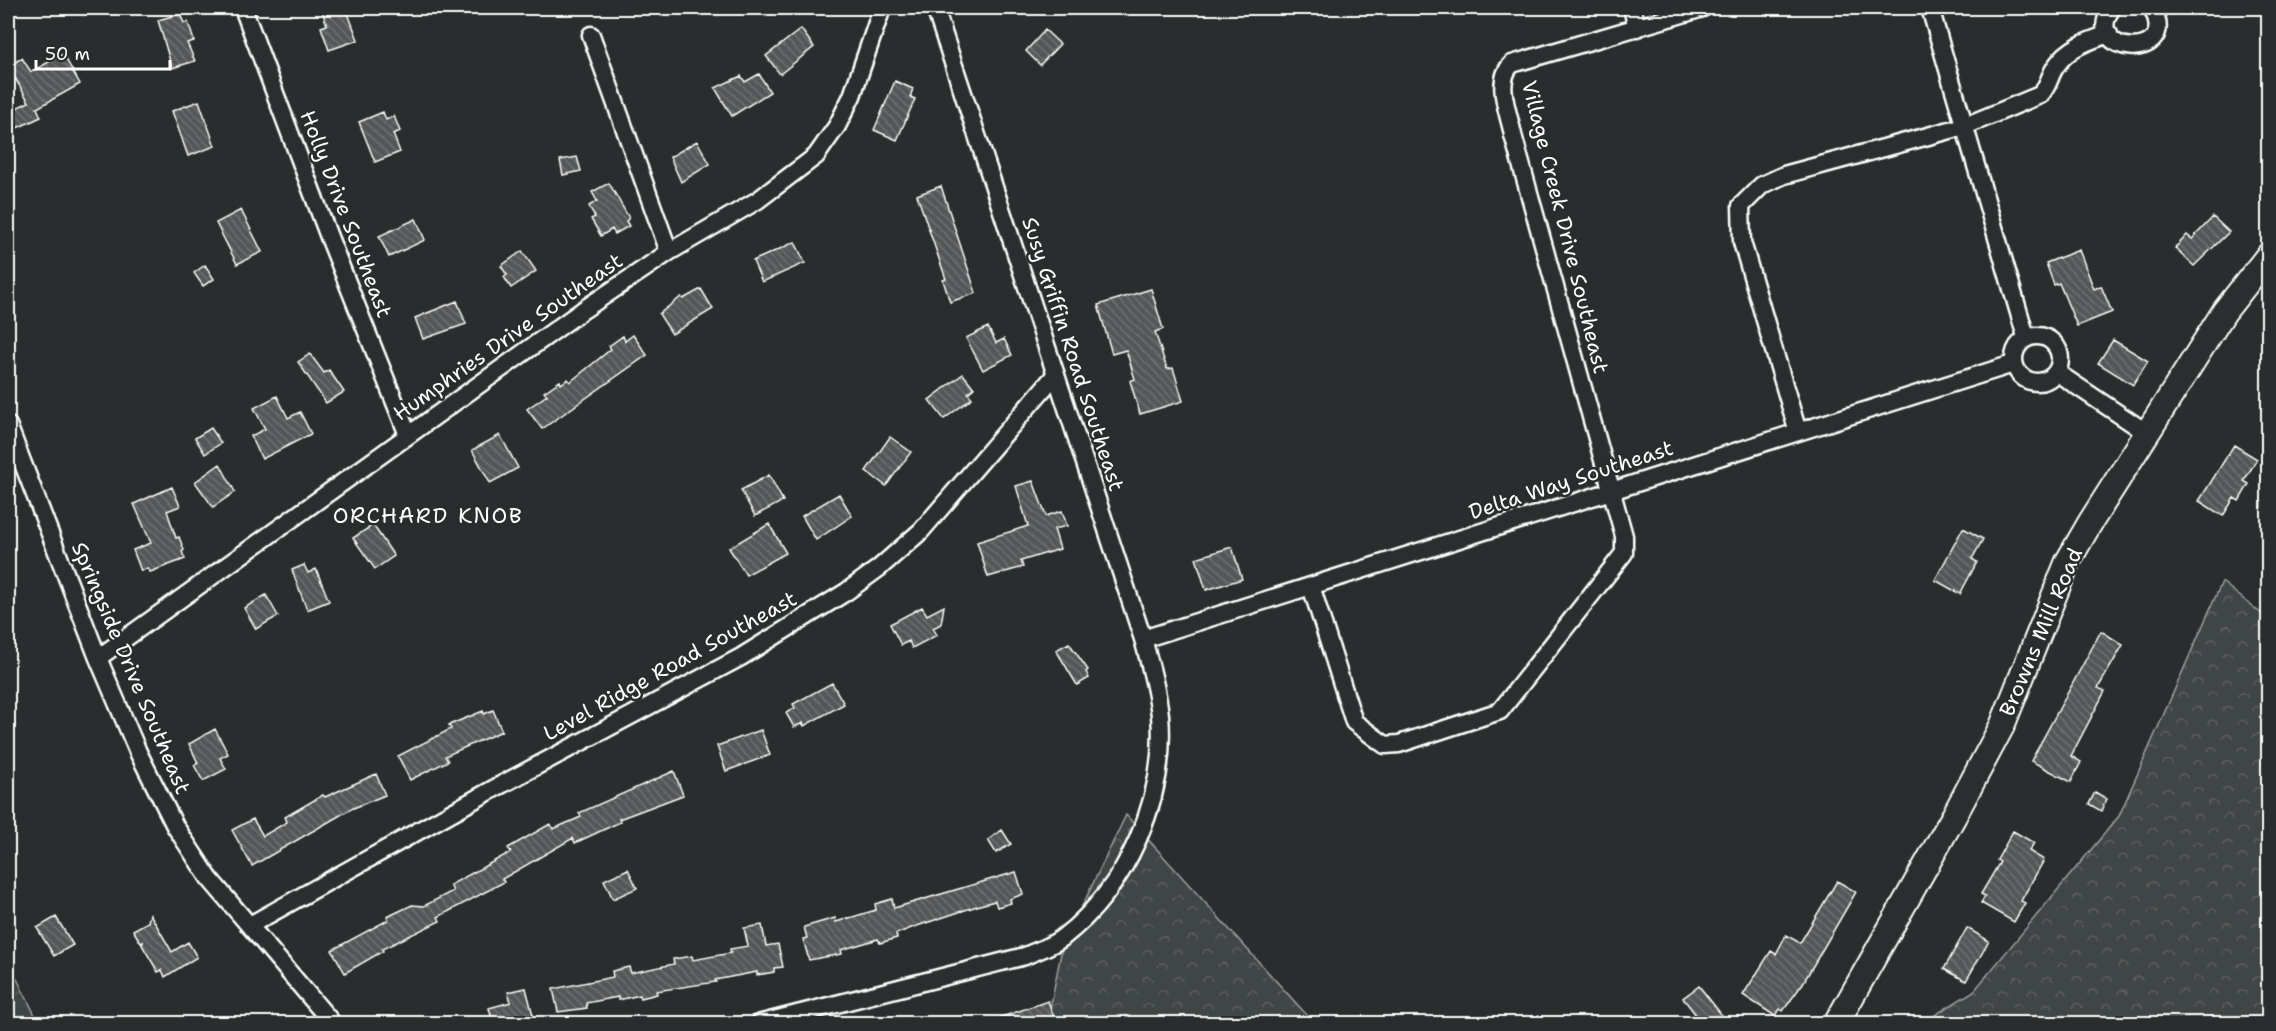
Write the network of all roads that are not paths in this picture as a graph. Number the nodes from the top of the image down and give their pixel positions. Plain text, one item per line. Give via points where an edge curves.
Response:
1 (243, 8) edge
2 (882, 8) edge
3 (935, 8) edge
4 (1632, 8) edge
5 (1703, 8) edge
6 (1930, 8) edge
7 (2112, 8) edge
8 (2152, 8) edge
9 (1637, 28) junction
10 (2109, 34) junction
11 (591, 35) dead end
12 (1965, 126) junction
13 (669, 252) junction
14 (2268, 256) edge
15 (2026, 337) junction
16 (2013, 364) junction
17 (2056, 372) junction
18 (1056, 374) junction
19 (8, 425) edge
20 (1798, 432) junction
21 (2147, 433) junction
22 (408, 435) junction
23 (1611, 492) junction
24 (1311, 586) junction
25 (1143, 639) junction
26 (98, 658) junction
27 (250, 925) junction
28 (333, 1023) edge
29 (758, 1023) edge
30 (1836, 1023) edge

1 - 22 street, Holly Drive Southeast
2 - 13 street, Humphries Drive Southeast via 852,96 816,156 758,201
3 - 18 street, Susy Griffin Road Southeast
4 - 9 street
5 - 9 street, Village Creek Drive Southeast
6 - 12 street
7 - 10 street via 2106,23
8 - 10 street via 2157,25 2149,42 2132,49 2114,42
9 - 23 street, Village Creek Drive Southeast via 1512,64 1504,71 1502,83
10 - 12 street via 2070,50 2054,68 2049,86 2040,95
11 - 13 street
12 - 15 street
12 - 20 street via 1784,175 1762,185 1741,206 1742,242
13 - 22 street, Humphries Drive Southeast
14 - 21 street, Browns Mill Road via 2224,312
15 - 16 street via 2015,348
15 - 17 street via 2041,336 2054,343 2060,357
16 - 17 street via 2022,377 2036,382
16 - 20 street, Delta Way Southeast
17 - 21 street
18 - 25 street, Susy Griffin Road Southeast
18 - 27 street, Level Ridge Road Southeast via 921,531 846,592 741,657
19 - 26 street, Springside Drive Southeast
20 - 23 street, Delta Way Southeast
21 - 30 street, Browns Mill Road via 2068,561 2002,726
22 - 26 street, Humphries Drive Southeast
23 - 24 street, Delta Way Southeast
23 - 24 street, Village Creek Drive Southeast via 1624,536 1624,553 1508,703 1500,711 1398,744 1385,745 1354,722
24 - 25 street, Delta Way Southeast
25 - 29 street, Susy Griffin Road Southeast via 1160,717 1158,767 1146,819 1125,866 1095,908 1060,940 1024,956
26 - 27 street, Springside Drive Southeast via 175,826 210,878
27 - 28 street, Springside Drive Southeast

